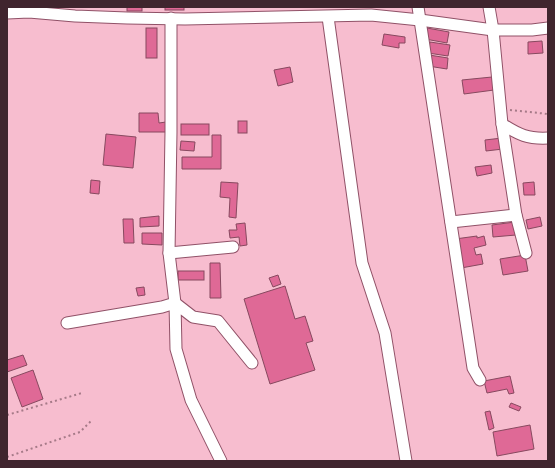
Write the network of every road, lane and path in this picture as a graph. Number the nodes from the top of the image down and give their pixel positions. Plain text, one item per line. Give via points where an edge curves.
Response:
1 (418, 7) edge
2 (489, 7) edge
3 (7, 12) edge
4 (328, 17) junction
5 (171, 18) junction
6 (420, 20) junction
7 (494, 30) junction
8 (548, 31) edge
9 (500, 109) junction
10 (548, 114) edge
11 (502, 124) junction
12 (548, 138) edge
13 (516, 216) junction
14 (451, 222) junction
15 (232, 247) dead end
16 (169, 252) junction
17 (526, 253) dead end
18 (175, 303) junction
19 (68, 323) dead end
20 (252, 363) dead end
21 (480, 380) dead end
22 (82, 393) dead end
23 (7, 415) edge
24 (92, 420) dead end
25 (7, 457) edge
26 (221, 461) edge
27 (406, 461) edge

1 - 6 street
2 - 7 street
3 - 5 street
4 - 5 street
4 - 6 street via 371,15
4 - 27 street via 362,263 385,333
5 - 16 street
6 - 7 street
6 - 14 street
7 - 8 street
7 - 9 street
9 - 10 path
9 - 11 street
11 - 12 street via 523,136
11 - 13 street
13 - 14 street
13 - 17 street
14 - 21 street via 473,368
15 - 16 street
16 - 18 street
18 - 19 street
18 - 20 street via 193,317 218,321
18 - 26 street via 176,349 191,400
22 - 23 path
24 - 25 path via 80,432

